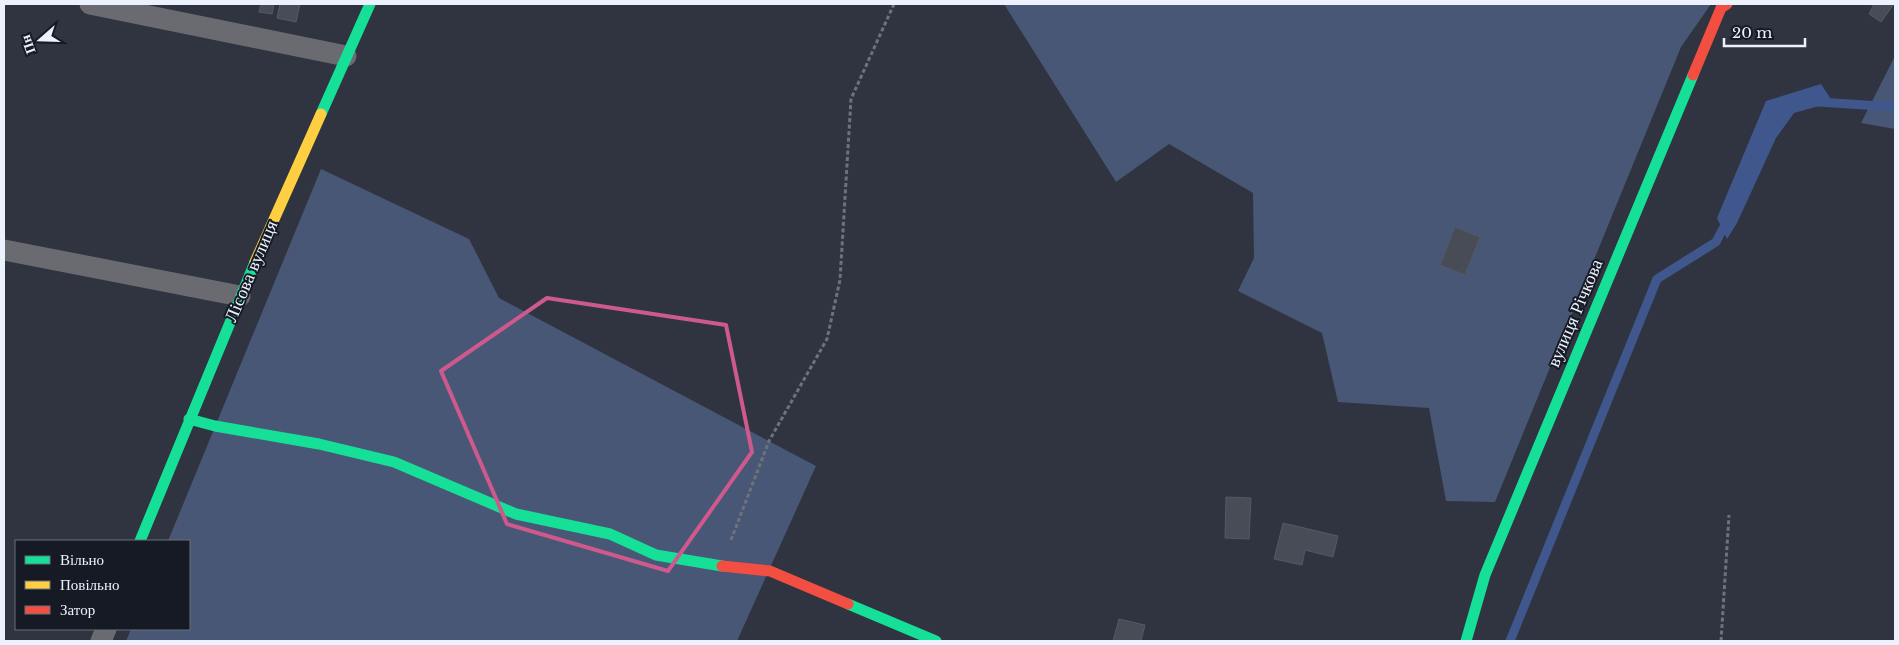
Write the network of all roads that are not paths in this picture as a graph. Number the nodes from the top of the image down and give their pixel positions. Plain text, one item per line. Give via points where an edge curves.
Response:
1 (90, 4) edge
2 (370, 4) edge
3 (1726, 4) edge
4 (346, 56) junction
5 (4, 250) edge
6 (240, 296) junction
7 (189, 419) junction
8 (140, 540) edge
9 (936, 641) edge
10 (1466, 641) edge

1 - 4 street
2 - 4 street, Лісова вулиця
3 - 10 street, вулиця Річкова via 1717,17 1485,575
4 - 6 street, Лісова вулиця
5 - 6 street
6 - 7 street, Лісова вулиця
7 - 8 street, Лісова вулиця
7 - 9 street via 394,462 516,514 610,534 656,555 770,571

